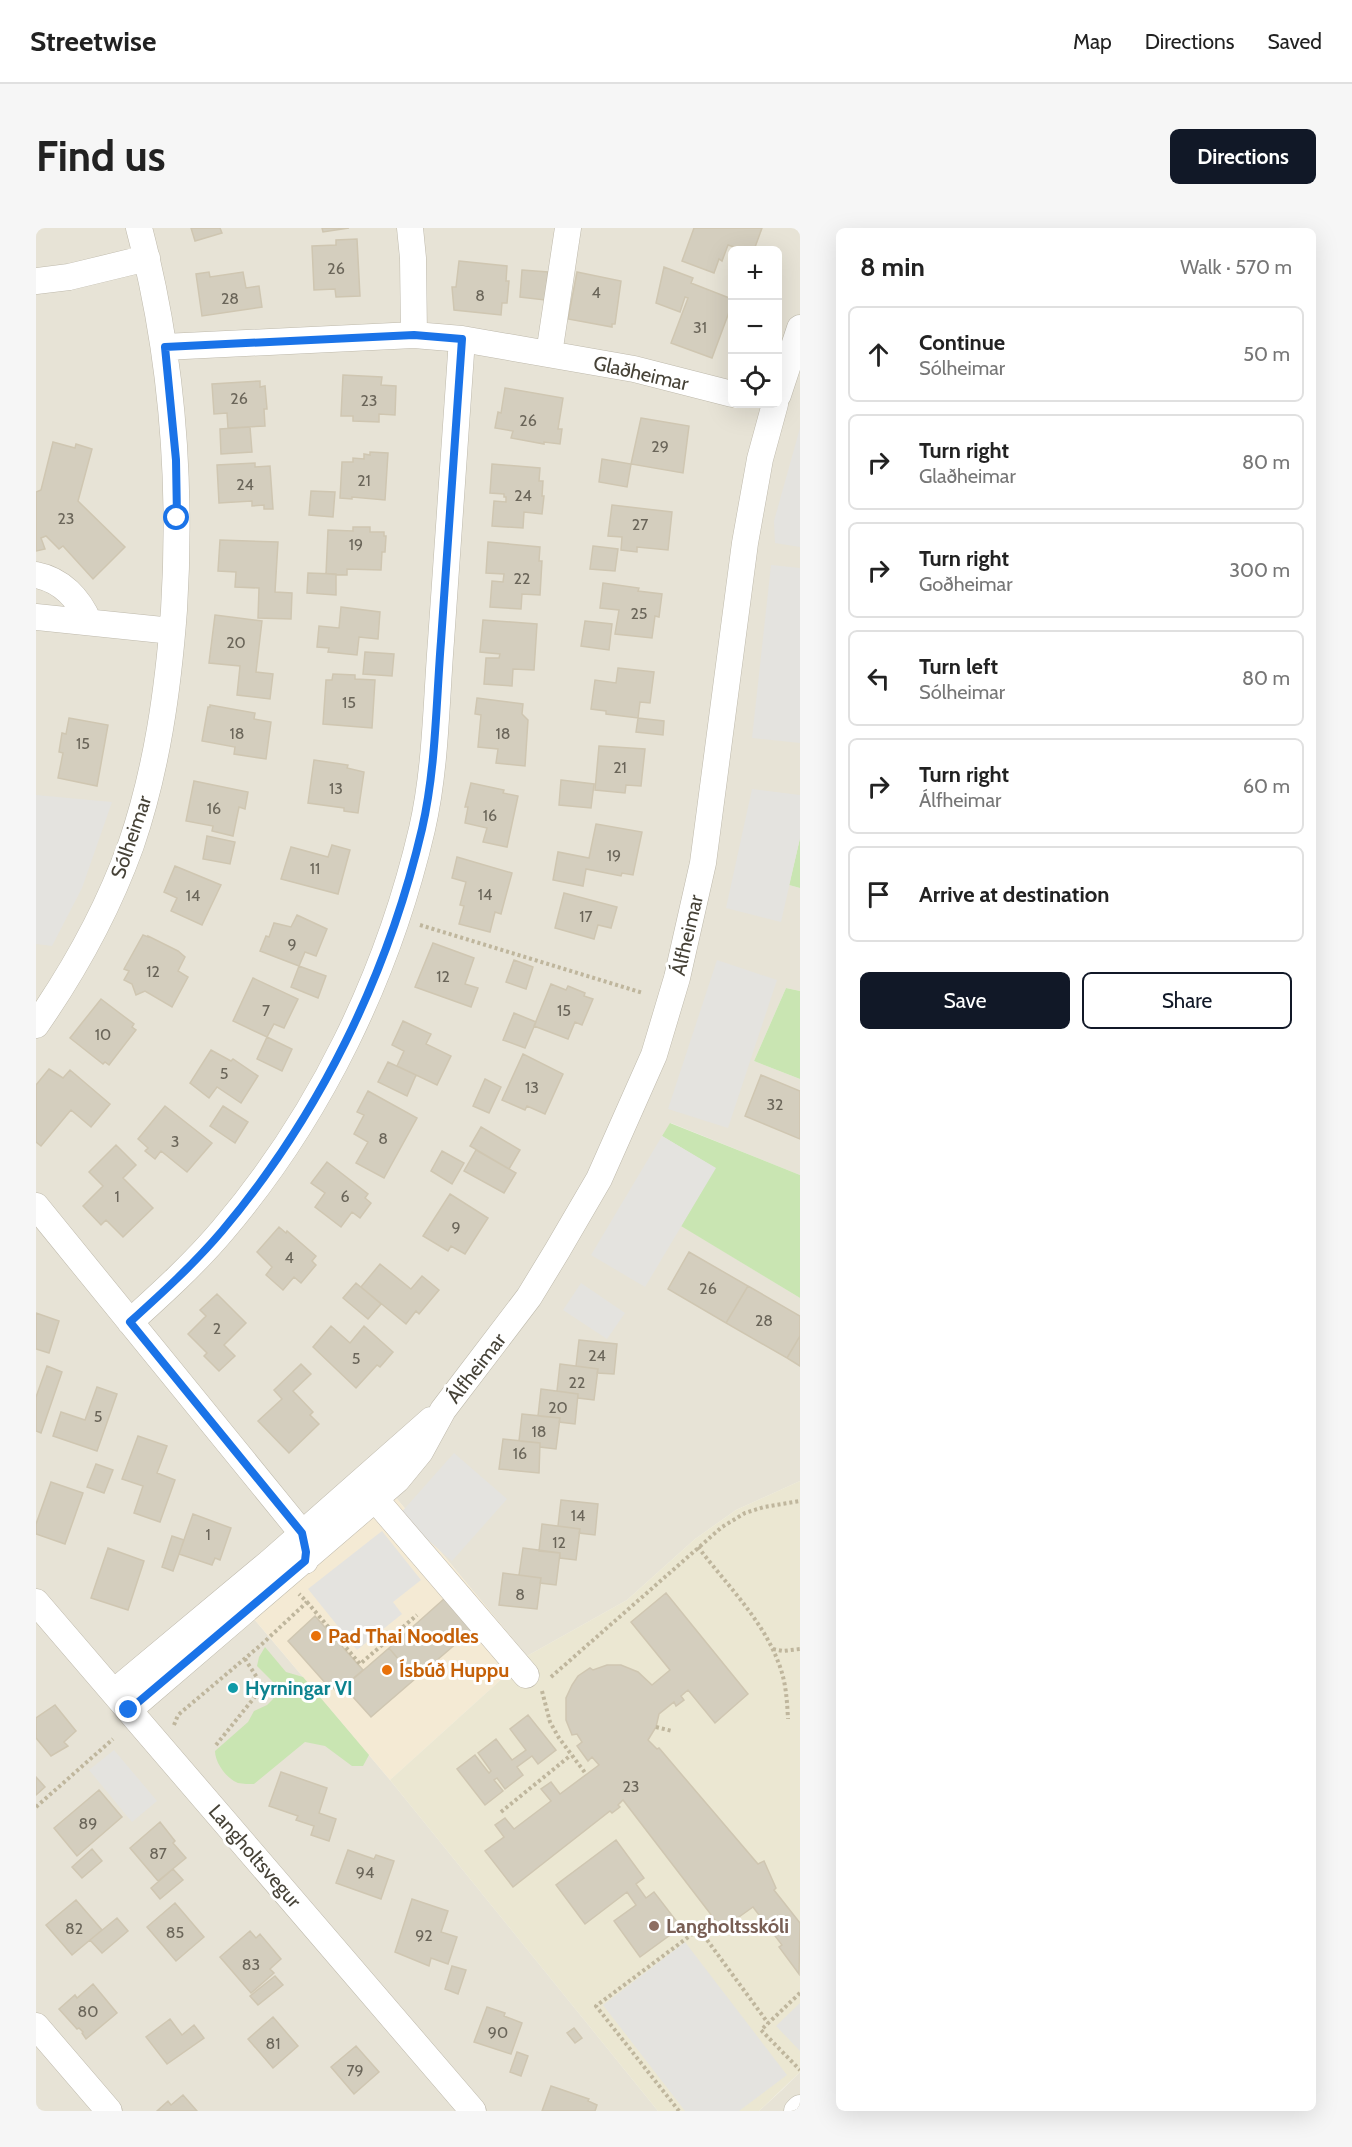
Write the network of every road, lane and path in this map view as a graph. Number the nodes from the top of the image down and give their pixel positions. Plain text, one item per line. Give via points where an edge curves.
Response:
1 (139, 228) edge
2 (410, 228) edge
3 (568, 228) edge
4 (147, 258) junction
5 (36, 281) edge
6 (800, 328) edge
7 (414, 335) junction
8 (462, 339) junction
9 (165, 347) junction
10 (549, 354) junction
11 (782, 377) edge
12 (728, 393) edge
13 (772, 408) edge
14 (36, 575) edge
15 (36, 617) edge
16 (89, 622) junction
17 (172, 631) junction
18 (397, 917) junction
19 (644, 993) dead end
20 (36, 1025) edge
21 (36, 1206) edge
22 (130, 1322) junction
23 (443, 1410) junction
24 (376, 1500) junction
25 (800, 1501) edge
26 (302, 1533) junction
27 (332, 1538) junction
28 (698, 1547) junction
29 (305, 1561) junction
30 (294, 1589) dead end
31 (36, 1602) edge
32 (307, 1602) junction
33 (417, 1615) dead end
34 (773, 1649) junction
35 (800, 1649) edge
36 (244, 1659) junction
37 (533, 1680) junction
38 (122, 1701) junction
39 (788, 1719) dead end
40 (174, 1725) dead end
41 (656, 1727) dead end
42 (672, 1731) dead end
43 (113, 1739) dead end
44 (216, 1745) dead end
45 (572, 1755) junction
46 (586, 1774) dead end
47 (36, 1806) edge
48 (501, 1812) dead end
49 (800, 1993) edge
50 (768, 2023) junction
51 (36, 2026) edge
52 (800, 2070) edge
53 (109, 2111) edge
54 (472, 2111) edge
55 (679, 2111) edge

1 - 4 street, Sólheimar
2 - 7 street
3 - 10 street
4 - 5 street
4 - 9 street, Sólheimar
6 - 11 street, Álfheimar
7 - 8 street, Glaðheimar
7 - 9 street, Glaðheimar
8 - 10 street, Glaðheimar
8 - 18 street via 433,754 422,826
9 - 17 street, Sólheimar via 176,460
10 - 12 street, Glaðheimar via 634,369
13 - 23 street, Álfheimar via 745,543 703,863 677,978 654,1054 599,1179 575,1222 529,1297
14 - 16 street via 66,589 84,609
15 - 16 street
16 - 17 street
17 - 20 street, Sólheimar via 155,762 130,846 83,950
18 - 19 path
18 - 22 street via 343,1049 306,1115 223,1230
21 - 22 street
22 - 26 street
23 - 24 street, Álfheimar via 420,1452
23 - 26 street, Álfheimar
24 - 27 street, Álfheimar
24 - 37 street
25 - 28 path via 745,1513
26 - 27 street via 312,1538
26 - 29 street
26 - 38 street, Álfheimar
27 - 29 street, Álfheimar
28 - 34 path via 758,1623
28 - 37 path via 558,1671
29 - 38 street, Álfheimar
30 - 32 path
31 - 38 street, Langholtsvegur
32 - 33 path via 360,1664
32 - 36 path
34 - 35 path
34 - 39 path via 786,1690
36 - 40 path via 178,1715
36 - 44 path via 258,1679 258,1693
37 - 45 path via 545,1699 550,1722
38 - 54 street, Langholtsvegur
41 - 42 path
43 - 47 path
45 - 46 path
45 - 48 path
49 - 50 path
50 - 52 path via 761,2030
50 - 55 path via 699,1929 596,2006
51 - 53 street

